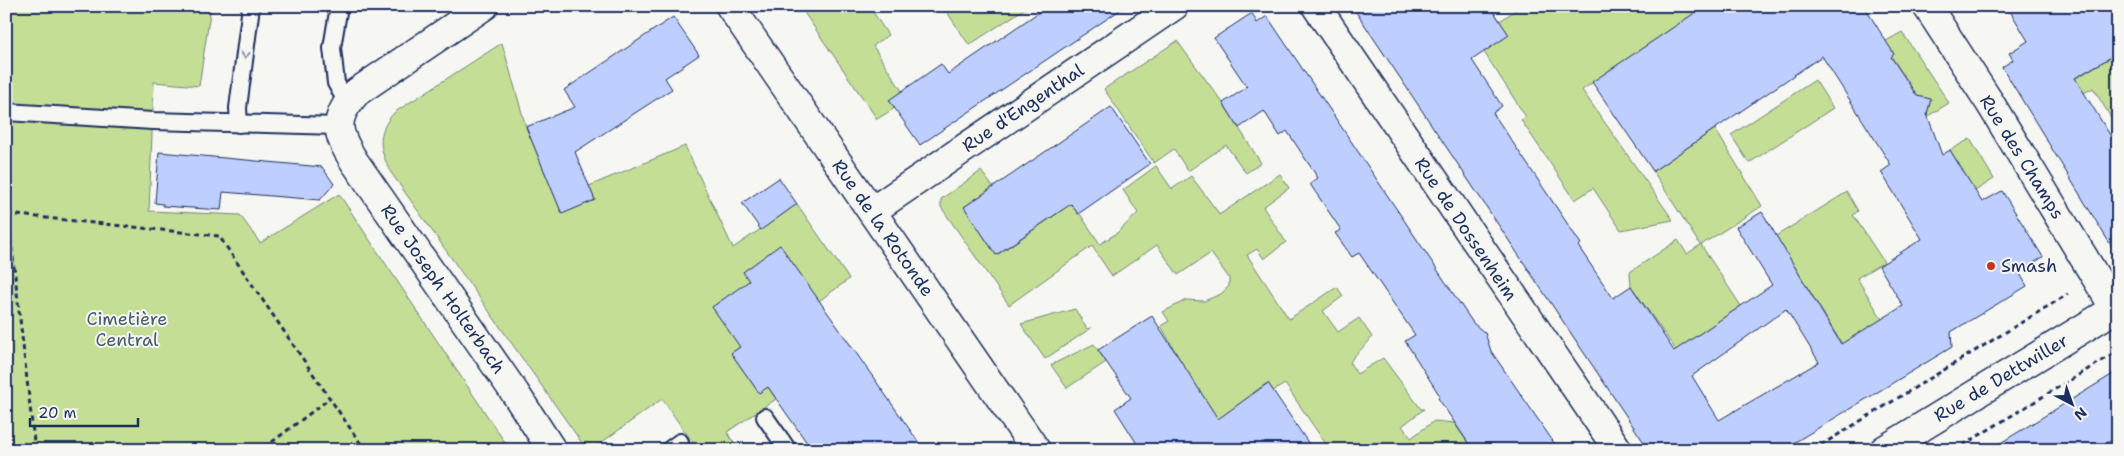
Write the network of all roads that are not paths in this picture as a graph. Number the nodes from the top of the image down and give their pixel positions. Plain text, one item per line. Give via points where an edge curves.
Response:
1 (251, 6) edge
2 (339, 6) edge
3 (484, 6) edge
4 (730, 6) edge
5 (1174, 6) edge
6 (1316, 6) edge
7 (1927, 6) edge
8 (455, 15) edge
9 (6, 112) edge
10 (343, 114) junction
11 (239, 124) junction
12 (872, 211) junction
13 (2116, 308) edge
14 (765, 417) dead end
15 (552, 450) edge
16 (788, 450) edge
17 (1036, 450) edge
18 (1618, 450) edge
19 (1884, 450) edge

1 -> 11 lane via 238,108
2 - 10 lane via 332,48
3 - 8 street
4 - 12 street, Rue de la Rotonde
5 - 12 street, Rue d'Engenthal
6 - 18 street, Rue de Dossenheim
7 - 13 street, Rue des Champs
8 - 10 street via 369,82
9 - 11 lane
10 - 11 lane
10 - 15 street, Rue Joseph Holterbach via 344,144 354,161
12 - 17 street, Rue de la Rotonde
13 - 19 street, Rue de Dettwiller
14 - 16 lane

